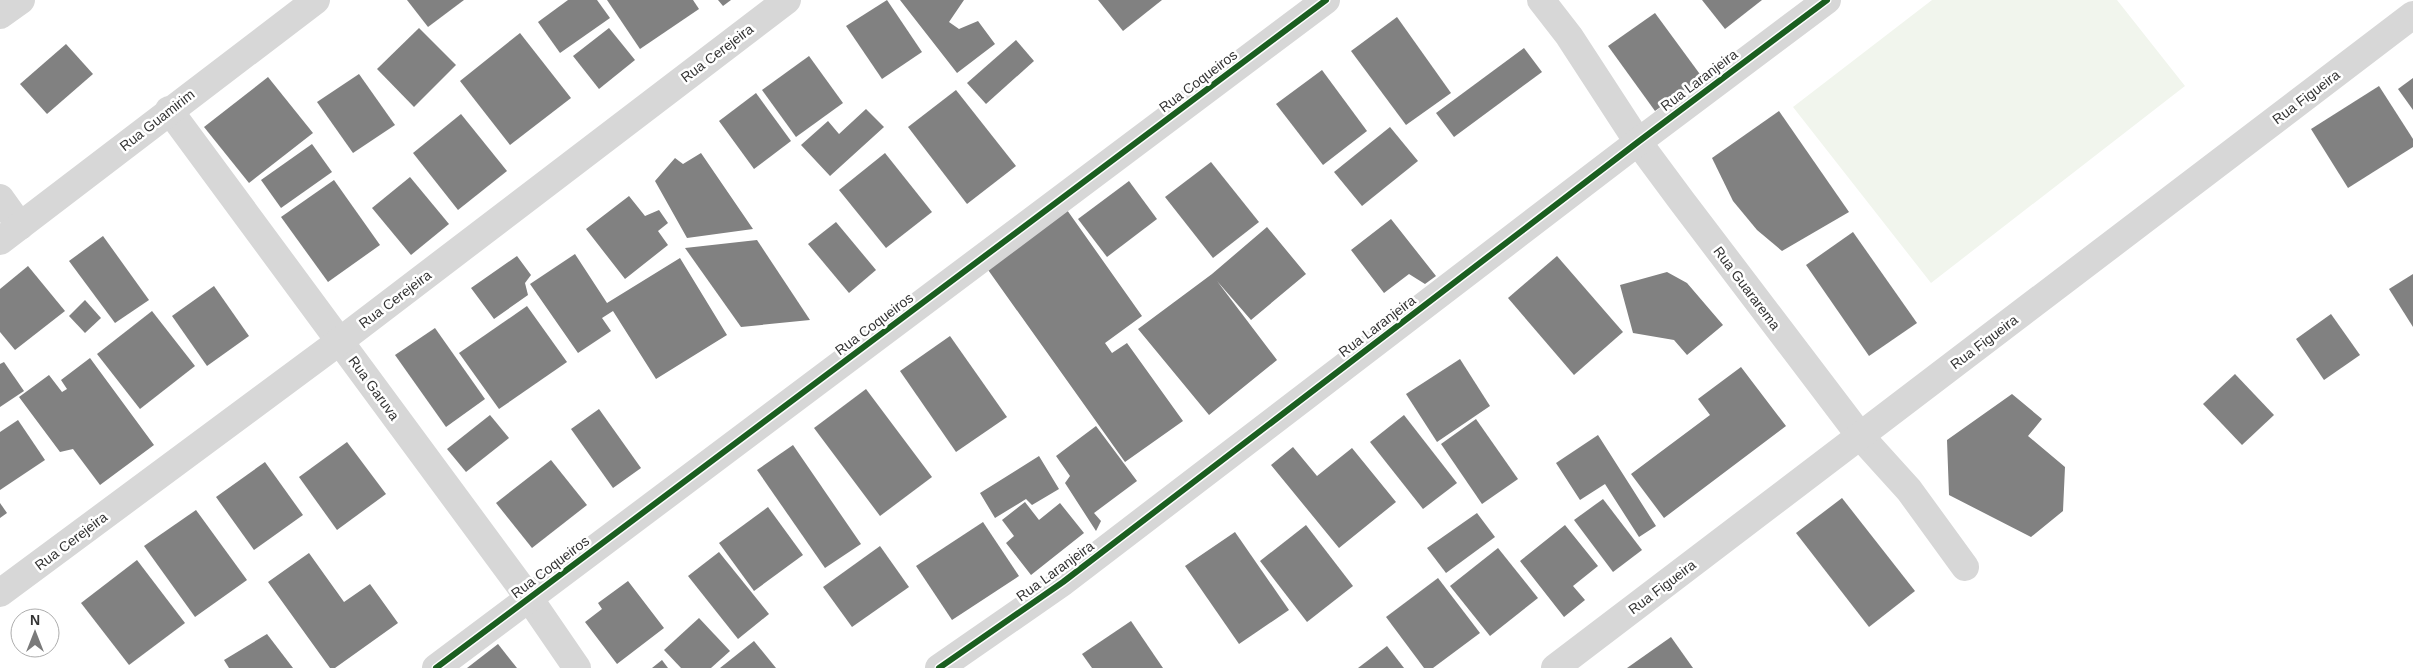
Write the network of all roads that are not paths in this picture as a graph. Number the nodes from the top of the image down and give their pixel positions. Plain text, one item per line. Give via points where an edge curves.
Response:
1 (20, 0) edge
2 (316, 0) edge
3 (787, 0) edge
4 (1326, 0) edge
5 (1541, 0) edge
6 (1827, 0) edge
7 (0, 15) edge
8 (2413, 15) edge
9 (169, 110) junction
10 (1638, 142) junction
11 (0, 198) edge
12 (10, 234) edge
13 (340, 341) junction
14 (1861, 437) junction
15 (1965, 567) dead end
16 (0, 594) edge
17 (529, 598) junction
18 (436, 668) edge
19 (577, 668) edge
20 (939, 668) edge
21 (1555, 668) edge

1 - 7 street
2 - 9 street, Rua Guamirim
3 - 13 street, Rua Cerejeira
4 - 17 street, Rua Coqueiros
5 - 10 street, Rua Guararema via 1569,36
6 - 10 street, Rua Laranjeira
8 - 14 street, Rua Figueira
9 - 12 street, Rua Guamirim
9 - 13 street, Rua Garuva
10 - 14 street, Rua Guararema
10 - 20 street, Rua Laranjeira via 1063,582
11 - 12 street
13 - 16 street, Rua Cerejeira
13 - 17 street, Rua Garuva
14 - 15 street, Rua Guararema via 1909,490
14 - 21 street, Rua Figueira
17 - 18 street, Rua Coqueiros
17 - 19 street, Rua Garuva

